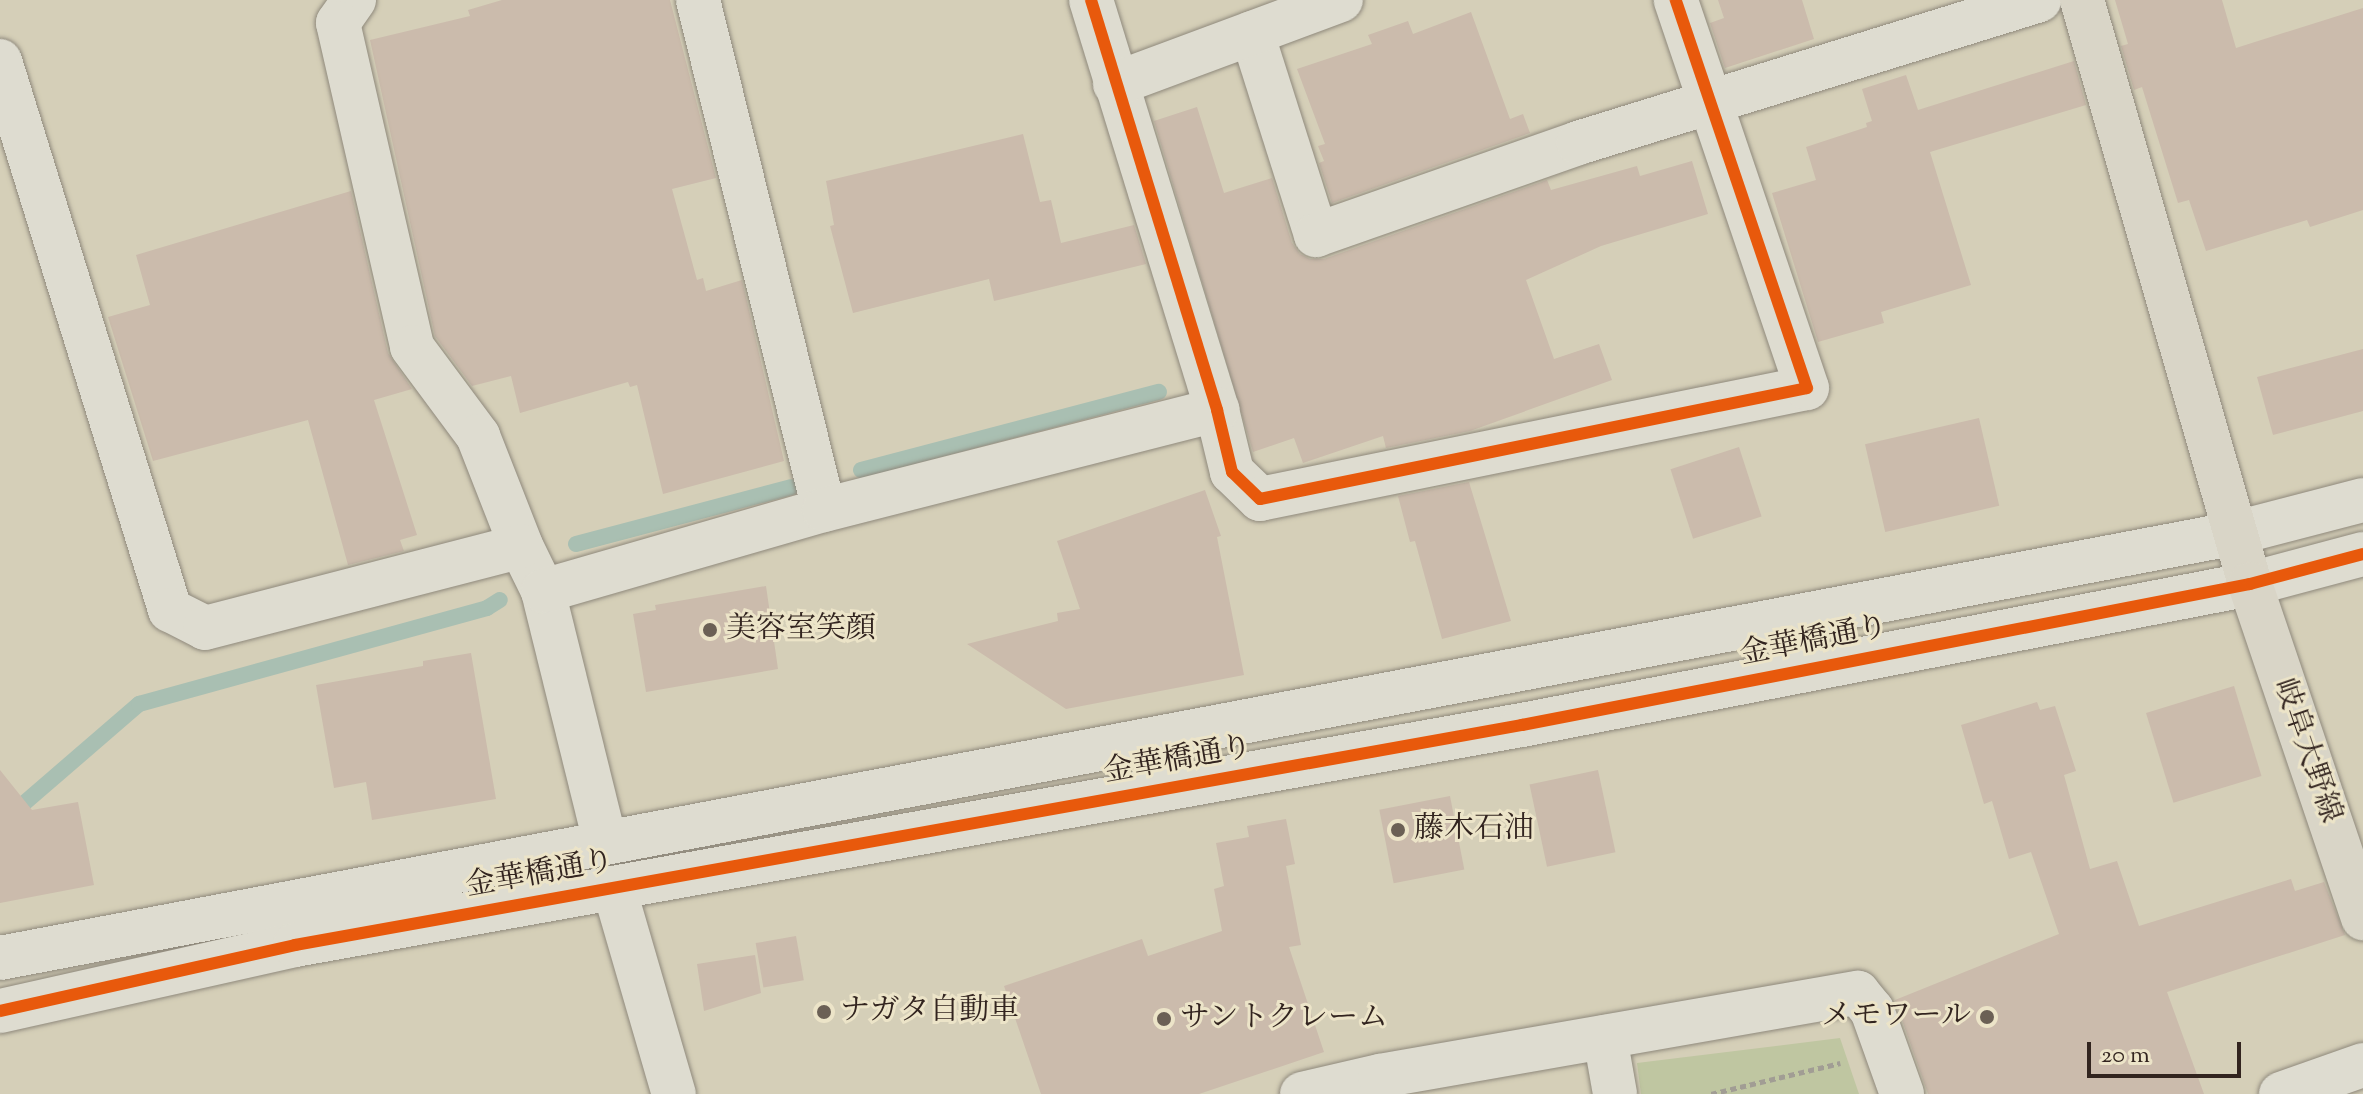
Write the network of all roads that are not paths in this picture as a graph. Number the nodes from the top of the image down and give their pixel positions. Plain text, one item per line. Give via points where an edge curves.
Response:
1 (354, 0) edge
2 (698, 0) edge
3 (1091, 0) edge
4 (1341, 0) edge
5 (1676, 0) edge
6 (2039, 0) edge
7 (2082, 0) edge
8 (1252, 33) junction
9 (0, 61) edge
10 (1115, 84) junction
11 (1713, 104) junction
12 (1217, 410) junction
13 (2363, 500) edge
14 (824, 510) junction
15 (2236, 533) junction
16 (521, 546) junction
17 (2363, 554) edge
18 (2250, 584) junction
19 (543, 591) junction
20 (605, 841) junction
21 (614, 888) junction
22 (2363, 918) edge
23 (0, 958) edge
24 (0, 1011) edge
25 (1605, 1037) junction
26 (2363, 1065) edge
27 (1381, 1085) edge
28 (674, 1094) edge
29 (1302, 1094) edge
30 (1615, 1094) edge
31 (1902, 1094) edge
32 (2281, 1094) edge

1 - 16 street via 338,23 412,347 478,436
2 - 14 street
3 - 10 street
4 - 8 street
5 - 11 street
6 - 11 street
7 - 15 main road, 岐阜大野線
8 - 10 street
8 - 11 street via 1316,235 1578,143
9 - 16 street via 170,610 205,628
10 - 12 street
11 - 12 street via 1807,388 1260,499 1232,472
12 - 14 street
13 - 15 street, 金華橋通り
14 - 19 street
15 - 18 main road, 岐阜大野線
15 - 20 street, 金華橋通り
16 - 19 street
17 - 18 street, 金華橋通り
18 - 21 street, 金華橋通り via 1507,728
18 - 22 main road, 岐阜大野線
19 - 20 street
20 - 23 street, 金華橋通り
21 - 24 street, 金華橋通り via 295,945
21 - 28 street
25 - 27 street
25 - 30 street
25 - 31 street via 1858,993 1872,1010
26 - 32 street
27 - 29 street

